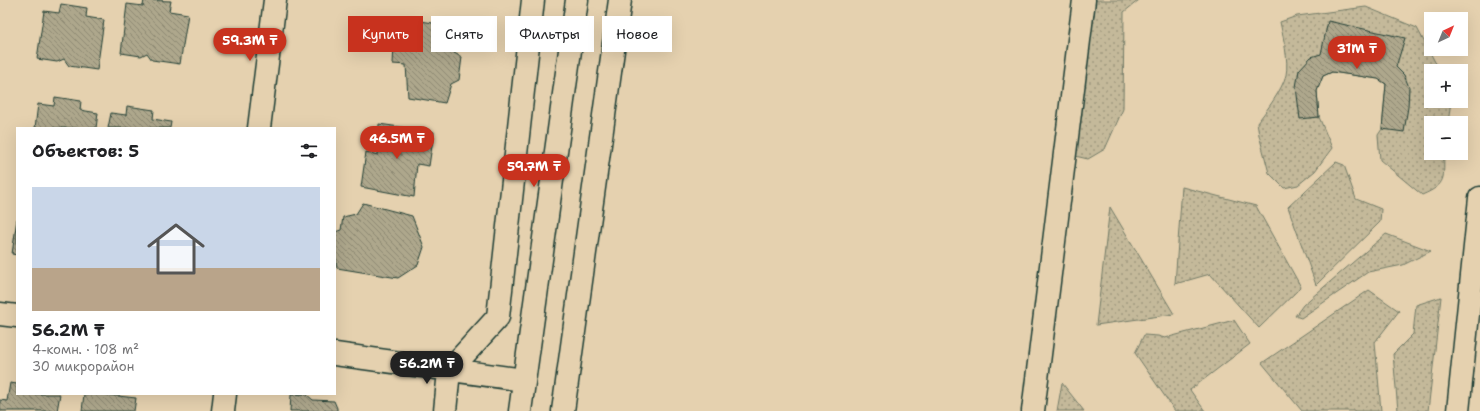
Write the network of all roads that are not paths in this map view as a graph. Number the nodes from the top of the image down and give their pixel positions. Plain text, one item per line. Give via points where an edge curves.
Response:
1 (275, 0) edge
2 (533, 0) edge
3 (577, 0) edge
4 (620, 0) edge
5 (1084, 0) edge
6 (259, 127) edge
7 (1480, 192) edge
8 (1480, 198) edge
9 (0, 314) edge
10 (16, 316) edge
11 (336, 354) edge
12 (449, 371) junction
13 (524, 380) junction
14 (225, 395) edge
15 (223, 411) edge
16 (444, 411) edge
17 (520, 411) edge
18 (563, 411) edge
19 (1033, 411) edge
20 (1458, 411) edge

1 - 6 main road
2 - 12 main road via 498,317
3 - 13 main road
4 - 18 main road
5 - 19 main road
7 - 8 main road
8 - 20 main road
9 - 10 main road
11 - 12 main road
12 - 13 main road
12 - 16 main road
13 - 17 main road
14 - 15 main road

